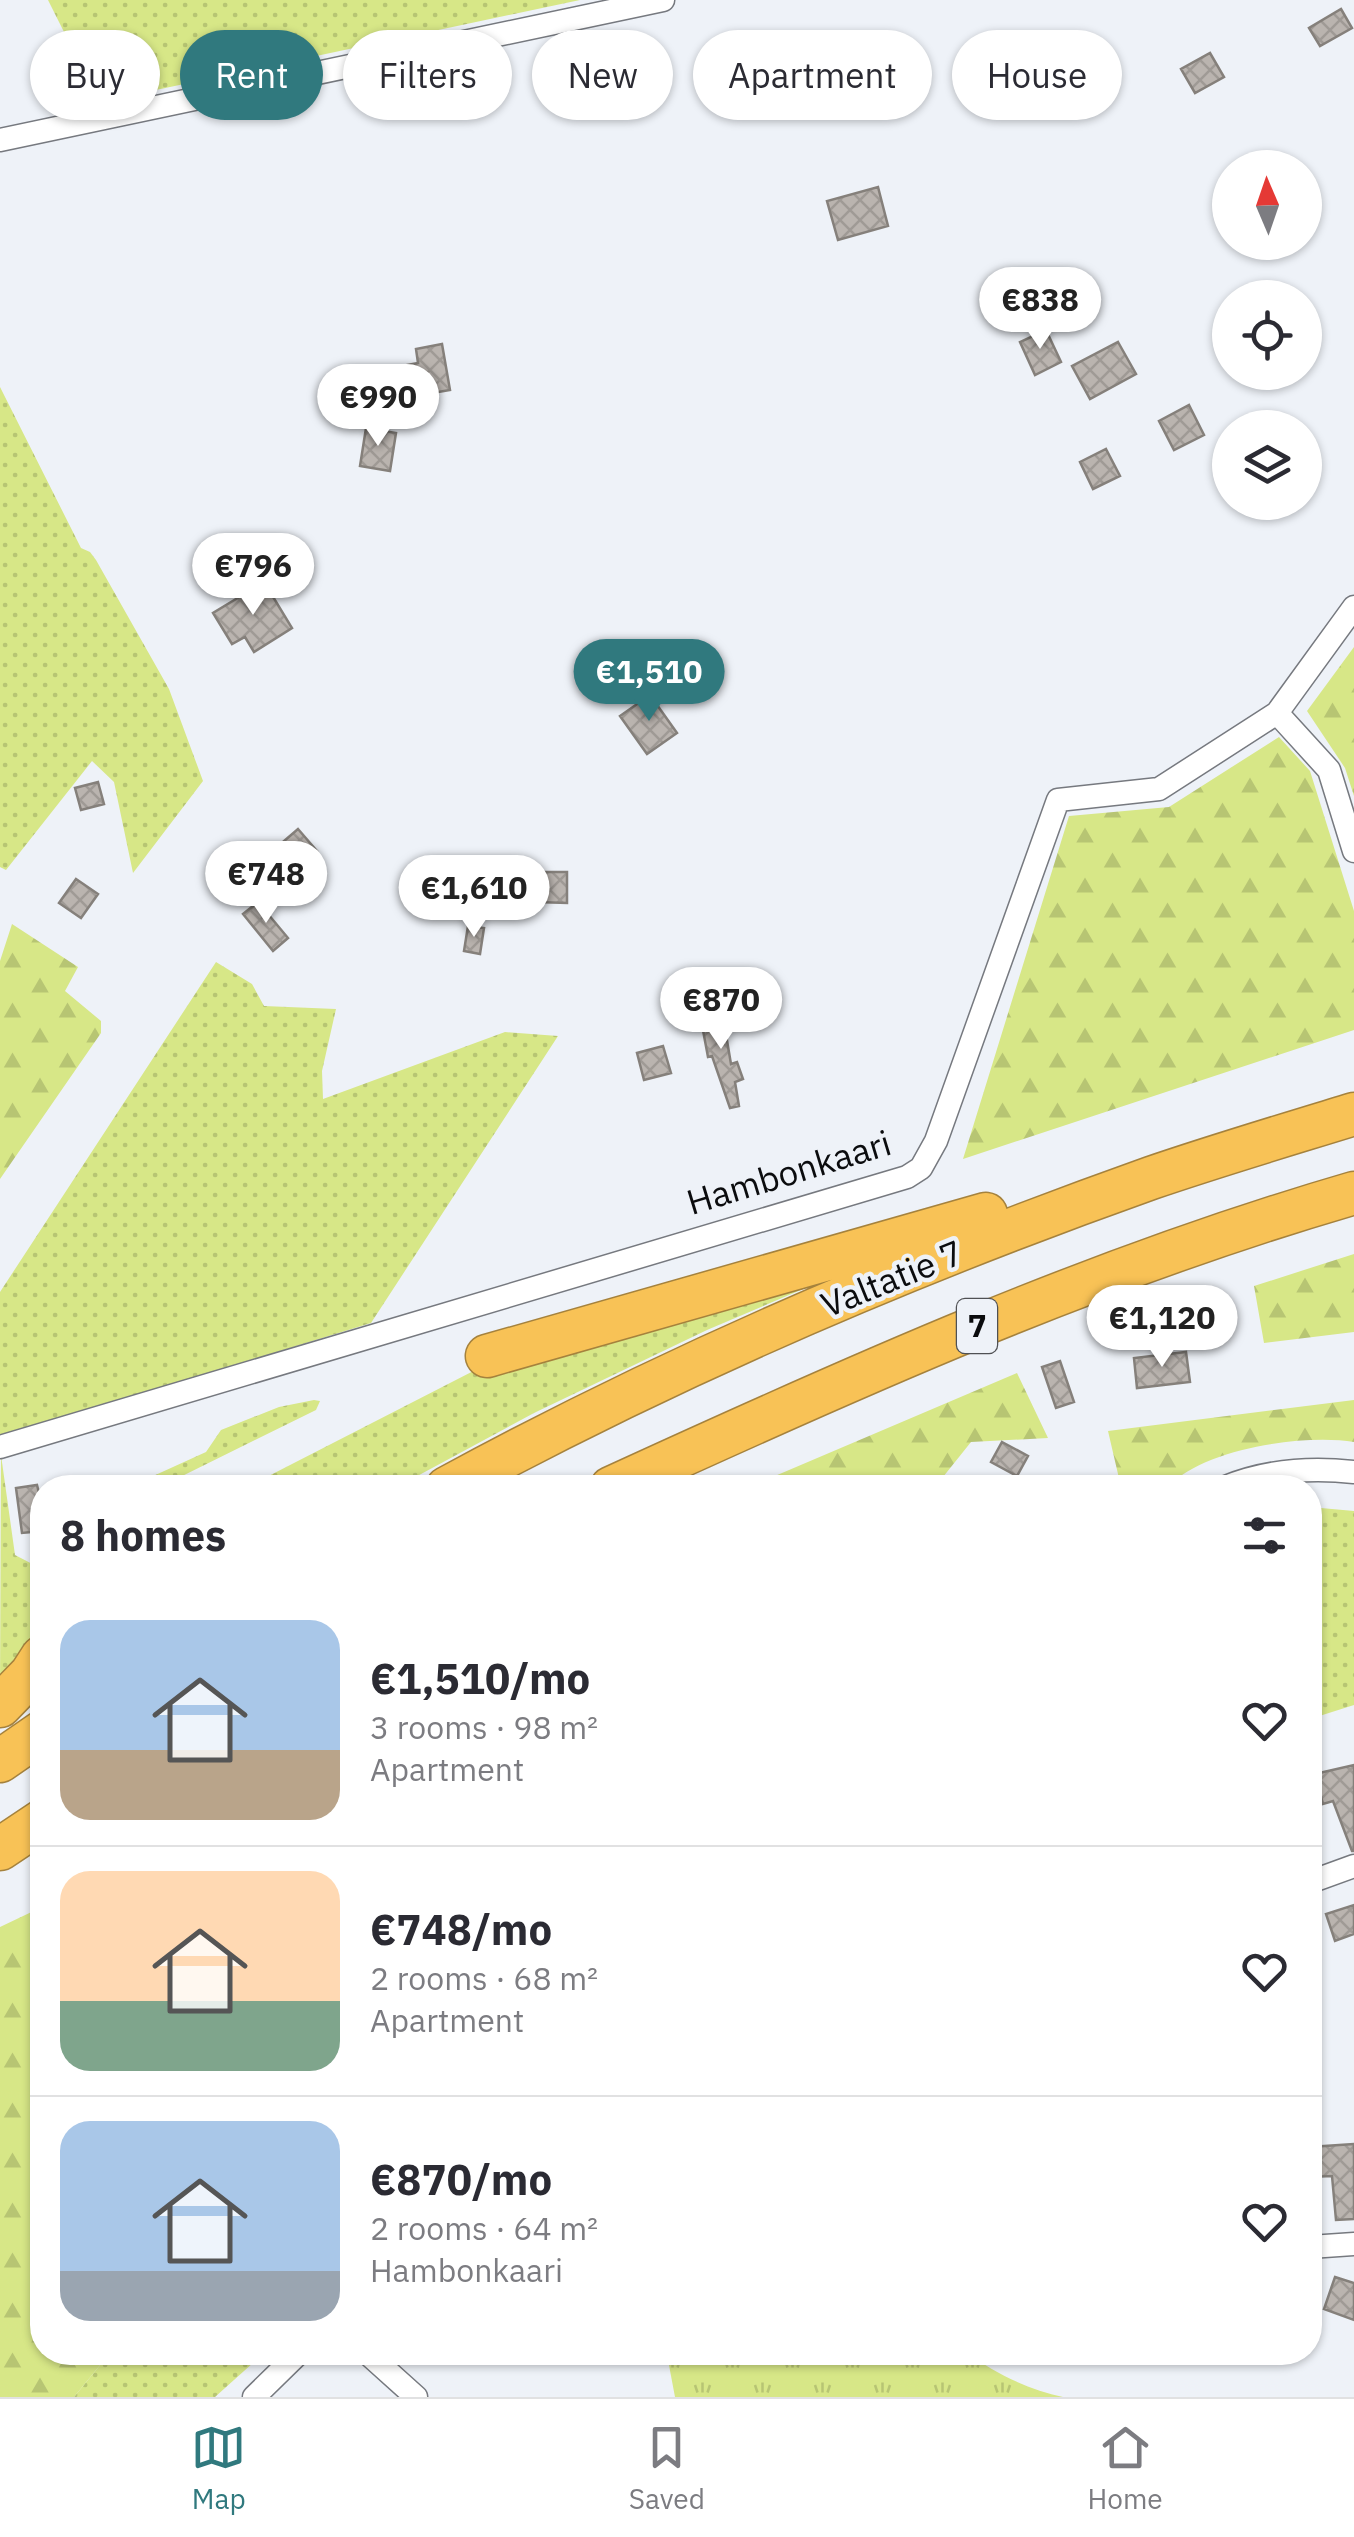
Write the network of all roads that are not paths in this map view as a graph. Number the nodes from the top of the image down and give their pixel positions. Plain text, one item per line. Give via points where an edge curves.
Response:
1 (663, 0) edge
2 (0, 140) edge
3 (1354, 608) edge
4 (1278, 714) junction
5 (1354, 851) edge
6 (1354, 1114) edge
7 (1152, 1178) junction
8 (1354, 1192) edge
9 (487, 1356) dead end
10 (0, 1447) edge
11 (1354, 1472) edge
12 (471, 1475) edge
13 (639, 1475) edge
14 (1262, 1475) edge
15 (30, 1675) edge
16 (0, 1706) edge
17 (30, 1740) edge
18 (0, 1760) edge
19 (30, 1829) edge
20 (0, 1849) edge
21 (1354, 1866) edge
22 (1322, 1878) edge
23 (1354, 2244) edge
24 (1322, 2246) edge
25 (287, 2365) edge
26 (380, 2365) edge
27 (254, 2397) edge
28 (416, 2397) edge

1 - 2 street
3 - 4 street, Hambonkaari
4 - 5 street via 1329,770
4 - 10 street, Hambonkaari via 1159,790 1058,800 936,1141 907,1177
6 - 7 highway, Valtatie 7 / 7
7 - 9 highway via 1020,1204
7 - 12 highway, Valtatie 7 / 7 via 860,1289 573,1419
8 - 13 highway, 7 via 1099,1277 878,1366
11 - 14 street via 1320,1468
15 - 16 highway
17 - 18 highway
19 - 20 highway
21 - 22 street
23 - 24 street
25 - 27 street
26 - 28 street

